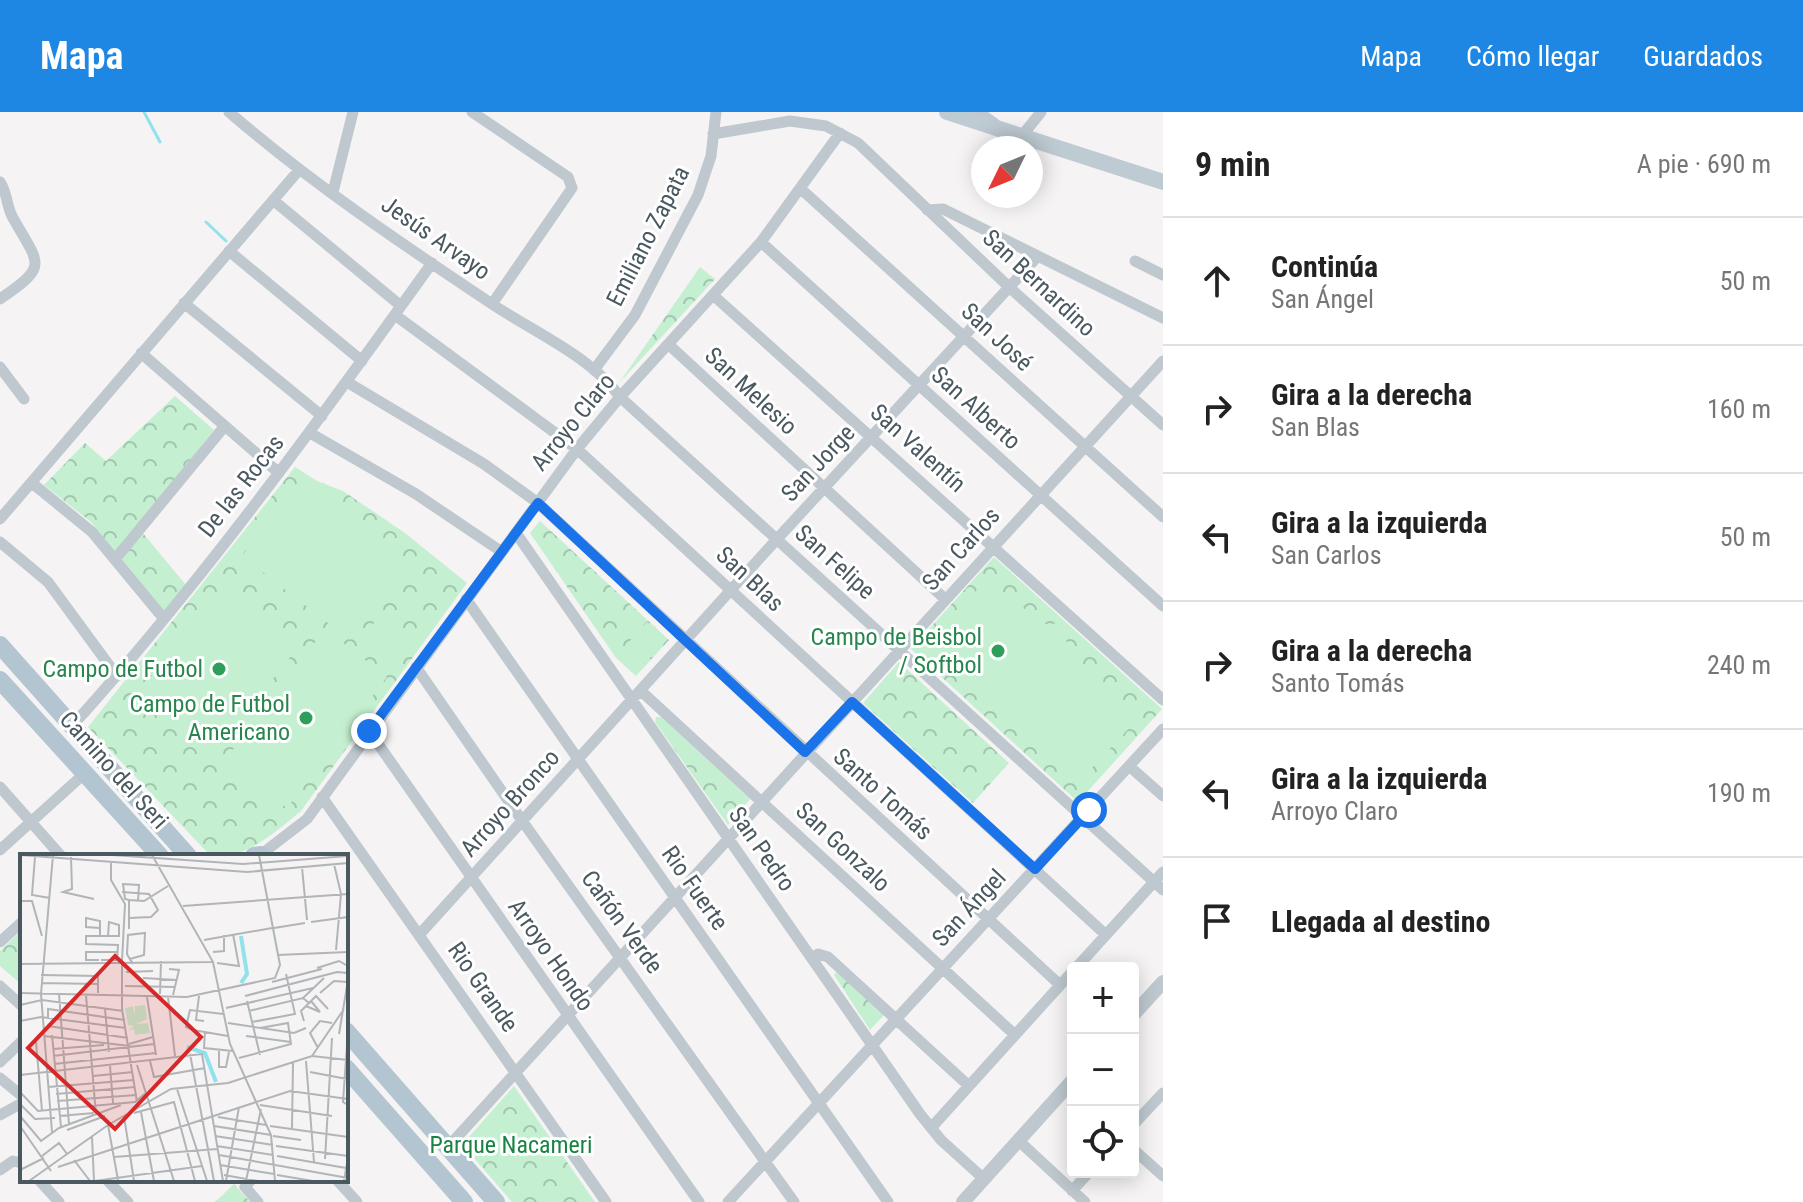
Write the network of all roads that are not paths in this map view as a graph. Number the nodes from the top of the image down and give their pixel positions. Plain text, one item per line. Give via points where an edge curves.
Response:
1 (229, 112) edge
2 (353, 112) edge
3 (472, 112) edge
4 (716, 112) edge
5 (947, 112) edge
6 (979, 112) edge
7 (1041, 112) edge
8 (840, 133) junction
9 (713, 134) junction
10 (1015, 135) junction
11 (299, 170) junction
12 (0, 182) edge
13 (1163, 182) edge
14 (801, 189) junction
15 (333, 192) junction
16 (273, 200) junction
17 (5, 210) edge
18 (927, 210) junction
19 (761, 242) junction
20 (229, 251) junction
21 (1038, 256) junction
22 (1135, 261) dead end
23 (432, 263) junction
24 (1163, 275) edge
25 (1009, 287) junction
26 (713, 295) junction
27 (0, 299) edge
28 (184, 303) junction
29 (492, 304) junction
30 (398, 311) junction
31 (1163, 318) edge
32 (964, 336) junction
33 (668, 344) junction
34 (141, 353) junction
35 (362, 361) junction
36 (1163, 361) edge
37 (0, 367) edge
38 (594, 370) junction
39 (347, 382) junction
40 (918, 386) junction
41 (620, 397) junction
42 (1130, 397) junction
43 (24, 399) dead end
44 (322, 416) junction
45 (1163, 425) edge
46 (224, 427) junction
47 (310, 433) junction
48 (872, 437) junction
49 (1084, 448) junction
50 (577, 449) junction
51 (279, 473) junction
52 (32, 483) junction
53 (824, 488) junction
54 (1040, 494) junction
55 (538, 503) junction
56 (1163, 517) edge
57 (0, 519) edge
58 (516, 533) junction
59 (777, 539) junction
60 (0, 542) edge
61 (994, 545) junction
62 (502, 552) junction
63 (116, 558) junction
64 (731, 591) junction
65 (466, 599) junction
66 (945, 599) junction
67 (1163, 606) edge
68 (164, 619) junction
69 (685, 641) junction
70 (0, 645) edge
71 (899, 650) junction
72 (416, 667) junction
73 (117, 676) junction
74 (0, 680) edge
75 (641, 691) junction
76 (1163, 700) edge
77 (632, 701) junction
78 (852, 702) junction
79 (72, 726) junction
80 (1163, 729) edge
81 (369, 731) junction
82 (805, 752) junction
83 (578, 761) junction
84 (1129, 766) junction
85 (85, 773) junction
86 (0, 787) edge
87 (1163, 796) edge
88 (322, 797) junction
89 (761, 801) junction
90 (146, 809) junction
91 (1082, 818) junction
92 (31, 822) junction
93 (523, 822) junction
94 (727, 839) junction
95 (0, 850) edge
96 (59, 854) edge
97 (158, 854) edge
98 (186, 854) edge
99 (200, 854) edge
100 (262, 854) edge
101 (1035, 869) junction
102 (1163, 872) edge
103 (472, 878) junction
104 (1158, 886) edge
105 (675, 898) junction
106 (989, 919) junction
107 (20, 924) edge
108 (419, 935) junction
109 (1106, 935) junction
110 (0, 942) edge
111 (620, 958) junction
112 (812, 958) junction
113 (1081, 962) edge
114 (943, 969) junction
115 (1067, 977) edge
116 (1163, 982) edge
117 (1060, 985) junction
118 (0, 986) edge
119 (20, 1004) edge
120 (1139, 1008) edge
121 (568, 1017) junction
122 (897, 1019) junction
123 (348, 1033) edge
124 (1015, 1035) junction
125 (20, 1043) edge
126 (873, 1046) junction
127 (0, 1062) edge
128 (516, 1072) junction
129 (0, 1078) edge
130 (350, 1080) edge
131 (969, 1086) junction
132 (1067, 1087) edge
133 (1163, 1093) edge
134 (20, 1094) edge
135 (820, 1103) junction
136 (20, 1104) edge
137 (0, 1115) edge
138 (1139, 1119) edge
139 (931, 1128) junction
140 (1019, 1141) junction
141 (448, 1147) junction
142 (1139, 1154) edge
143 (765, 1162) junction
144 (20, 1163) edge
145 (0, 1170) edge
146 (1163, 1176) edge
147 (1084, 1178) edge
148 (984, 1179) junction
149 (41, 1182) edge
150 (109, 1182) edge
151 (339, 1182) edge
152 (248, 1184) edge
153 (1072, 1191) junction
154 (969, 1200) edge
155 (59, 1202) edge
156 (128, 1202) edge
157 (258, 1202) edge
158 (357, 1202) edge
159 (464, 1202) edge
160 (496, 1202) edge
161 (606, 1202) edge
162 (699, 1202) edge
163 (728, 1202) edge
164 (794, 1202) edge
165 (888, 1202) edge
166 (1085, 1202) edge

1 - 11 street, Jesús Arvayo
2 - 15 street
3 - 29 street via 573,184
4 - 9 street, Emiliano Zapata
5 - 10 main road
6 - 10 street
7 - 10 street
8 - 9 street, San Bernardino via 790,121
8 - 14 street, Arroyo Claro
8 - 18 street, San Bernardino via 858,143
9 - 38 street, Emiliano Zapata via 707,173 676,238 635,315
10 - 13 main road
11 - 15 street, Jesús Arvayo
11 - 16 street
12 - 17 street via 6,191
14 - 19 street, Arroyo Claro
14 - 32 street, San José
15 - 23 street, Jesús Arvayo
16 - 20 street
16 - 30 street, San Blas
17 - 27 street via 36,264 28,280
18 - 21 street via 943,209
18 - 25 street, San Bernardino
19 - 26 street, Arroyo Claro
19 - 40 street, San Alberto
20 - 28 street
20 - 35 street
21 - 25 street, San Jorge
21 - 31 street
22 - 24 street
23 - 29 street, Jesús Arvayo
23 - 30 street, De las Rocas
25 - 32 street, San Jorge
25 - 42 street, San Bernardino
26 - 33 street, Arroyo Claro
26 - 48 street, San Valentín
28 - 34 street
28 - 44 street
29 - 38 street, Jesús Arvayo
30 - 35 street, De las Rocas
30 - 50 street, San Blas
32 - 40 street, San Jorge
32 - 49 street, San José
33 - 41 street, Arroyo Claro
33 - 53 street, San Melesio
34 - 46 street
34 - 52 street
35 - 39 street, De las Rocas
36 - 42 street, San Carlos
37 - 43 street
38 - 41 street, Jesús Arvayo
39 - 44 street, De las Rocas
39 - 55 street, Santo Tomás via 484,464
40 - 48 street, San Jorge
40 - 54 street, San Alberto
41 - 50 street, Arroyo Claro
41 - 59 street, San Felipe
42 - 45 street, San Bernardino
42 - 49 street, San Carlos
44 - 47 street, De las Rocas
46 - 51 street
46 - 63 street
47 - 51 street, De las Rocas
47 - 62 street
48 - 53 street, San Jorge
48 - 61 street, San Valentín
49 - 54 street, San Carlos
49 - 56 street, San José
50 - 55 street, Arroyo Claro
50 - 64 street, San Blas
51 - 68 street, De las Rocas
52 - 57 street
52 - 63 street
53 - 59 street, San Jorge
53 - 66 street, San Melesio
54 - 61 street, San Carlos
54 - 67 street, San Alberto
55 - 58 street, Arroyo Claro
55 - 69 street, Santo Tomás
58 - 62 street, Arroyo Claro
58 - 77 street, San Pedro
59 - 64 street, San Jorge
59 - 71 street, San Felipe
60 - 73 street via 48,582
61 - 66 street, San Carlos
61 - 76 street, San Valentín
62 - 65 street, Arroyo Claro
63 - 68 street
64 - 69 street, San Jorge
64 - 78 street, San Blas
65 - 72 street, Arroyo Claro
65 - 83 street, Rio Fuerte
66 - 71 street, San Carlos
68 - 73 street, De las Rocas
69 - 75 street, San Jorge
69 - 82 street, Santo Tomás
70 - 79 main road, Camino del Seri
71 - 78 street, San Carlos
71 - 91 street, San Felipe
72 - 81 street, Arroyo Claro
72 - 93 street, Cañón Verde
73 - 79 street, De las Rocas
74 - 85 main road, Camino del Seri
75 - 77 street, San Jorge
75 - 89 street, San Gonzalo
77 - 83 street, Arroyo Bronco
77 - 94 street, San Pedro
78 - 82 street, San Carlos
78 - 101 street, San Blas
79 - 90 main road, Camino del Seri
80 - 84 street, San Ángel
81 - 88 street, Arroyo Claro
81 - 103 street, Arroyo Hondo
82 - 89 street, San Carlos
82 - 106 street, Santo Tomás
83 - 93 street, Arroyo Bronco
83 - 105 street, Rio Fuerte
84 - 87 street
84 - 91 street, San Ángel
85 - 92 street
85 - 97 main road, Camino del Seri
86 - 92 street
88 - 100 street, Arroyo Claro via 307,819
88 - 108 street, Rio Grande
89 - 94 street, San Carlos
89 - 114 street, San Gonzalo
90 - 98 main road, Camino del Seri
90 - 99 main road via 168,819
91 - 101 street, San Ángel
91 - 104 street, San Felipe
92 - 95 street
92 - 96 street
93 - 103 street, Arroyo Bronco
93 - 111 street, Cañón Verde
94 - 105 street, San Carlos
94 - 112 street, San Pedro
101 - 106 street, San Ángel
101 - 109 street, San Blas
102 - 104 street
103 - 108 street, Arroyo Bronco
103 - 121 street, Arroyo Hondo
104 - 109 street
105 - 111 street, San Carlos
105 - 135 street, Rio Fuerte
106 - 114 street, San Ángel
106 - 117 street, Santo Tomás
107 - 110 street
108 - 128 street, Rio Grande
109 - 113 street
111 - 121 street, San Carlos
111 - 143 street, Cañón Verde
112 - 122 street via 828,957
112 - 126 street, San Pedro
114 - 122 street, San Ángel
114 - 124 street, San Gonzalo
115 - 117 street
116 - 120 street
117 - 124 street
118 - 119 street
121 - 128 street, San Carlos
121 - 162 street, Arroyo Hondo
122 - 126 street, San Ángel
122 - 131 street
123 - 141 main road
124 - 131 street
125 - 127 street
126 - 135 street, San Ángel
126 - 139 street, San Pedro
128 - 141 street, San Carlos
128 - 161 street, Rio Grande
129 - 134 street
130 - 159 main road
131 - 139 street
132 - 140 street
133 - 138 street
135 - 143 street, San Ángel
135 - 165 street, Rio Fuerte
136 - 137 street
139 - 148 street, San Pedro
140 - 148 street
140 - 153 street
141 - 160 main road
142 - 146 street
143 - 163 street, San Ángel
143 - 164 street, Cañón Verde
144 - 145 street
147 - 153 street
148 - 154 street
149 - 155 street
150 - 156 street
151 - 158 street
152 - 157 street
153 - 166 street

